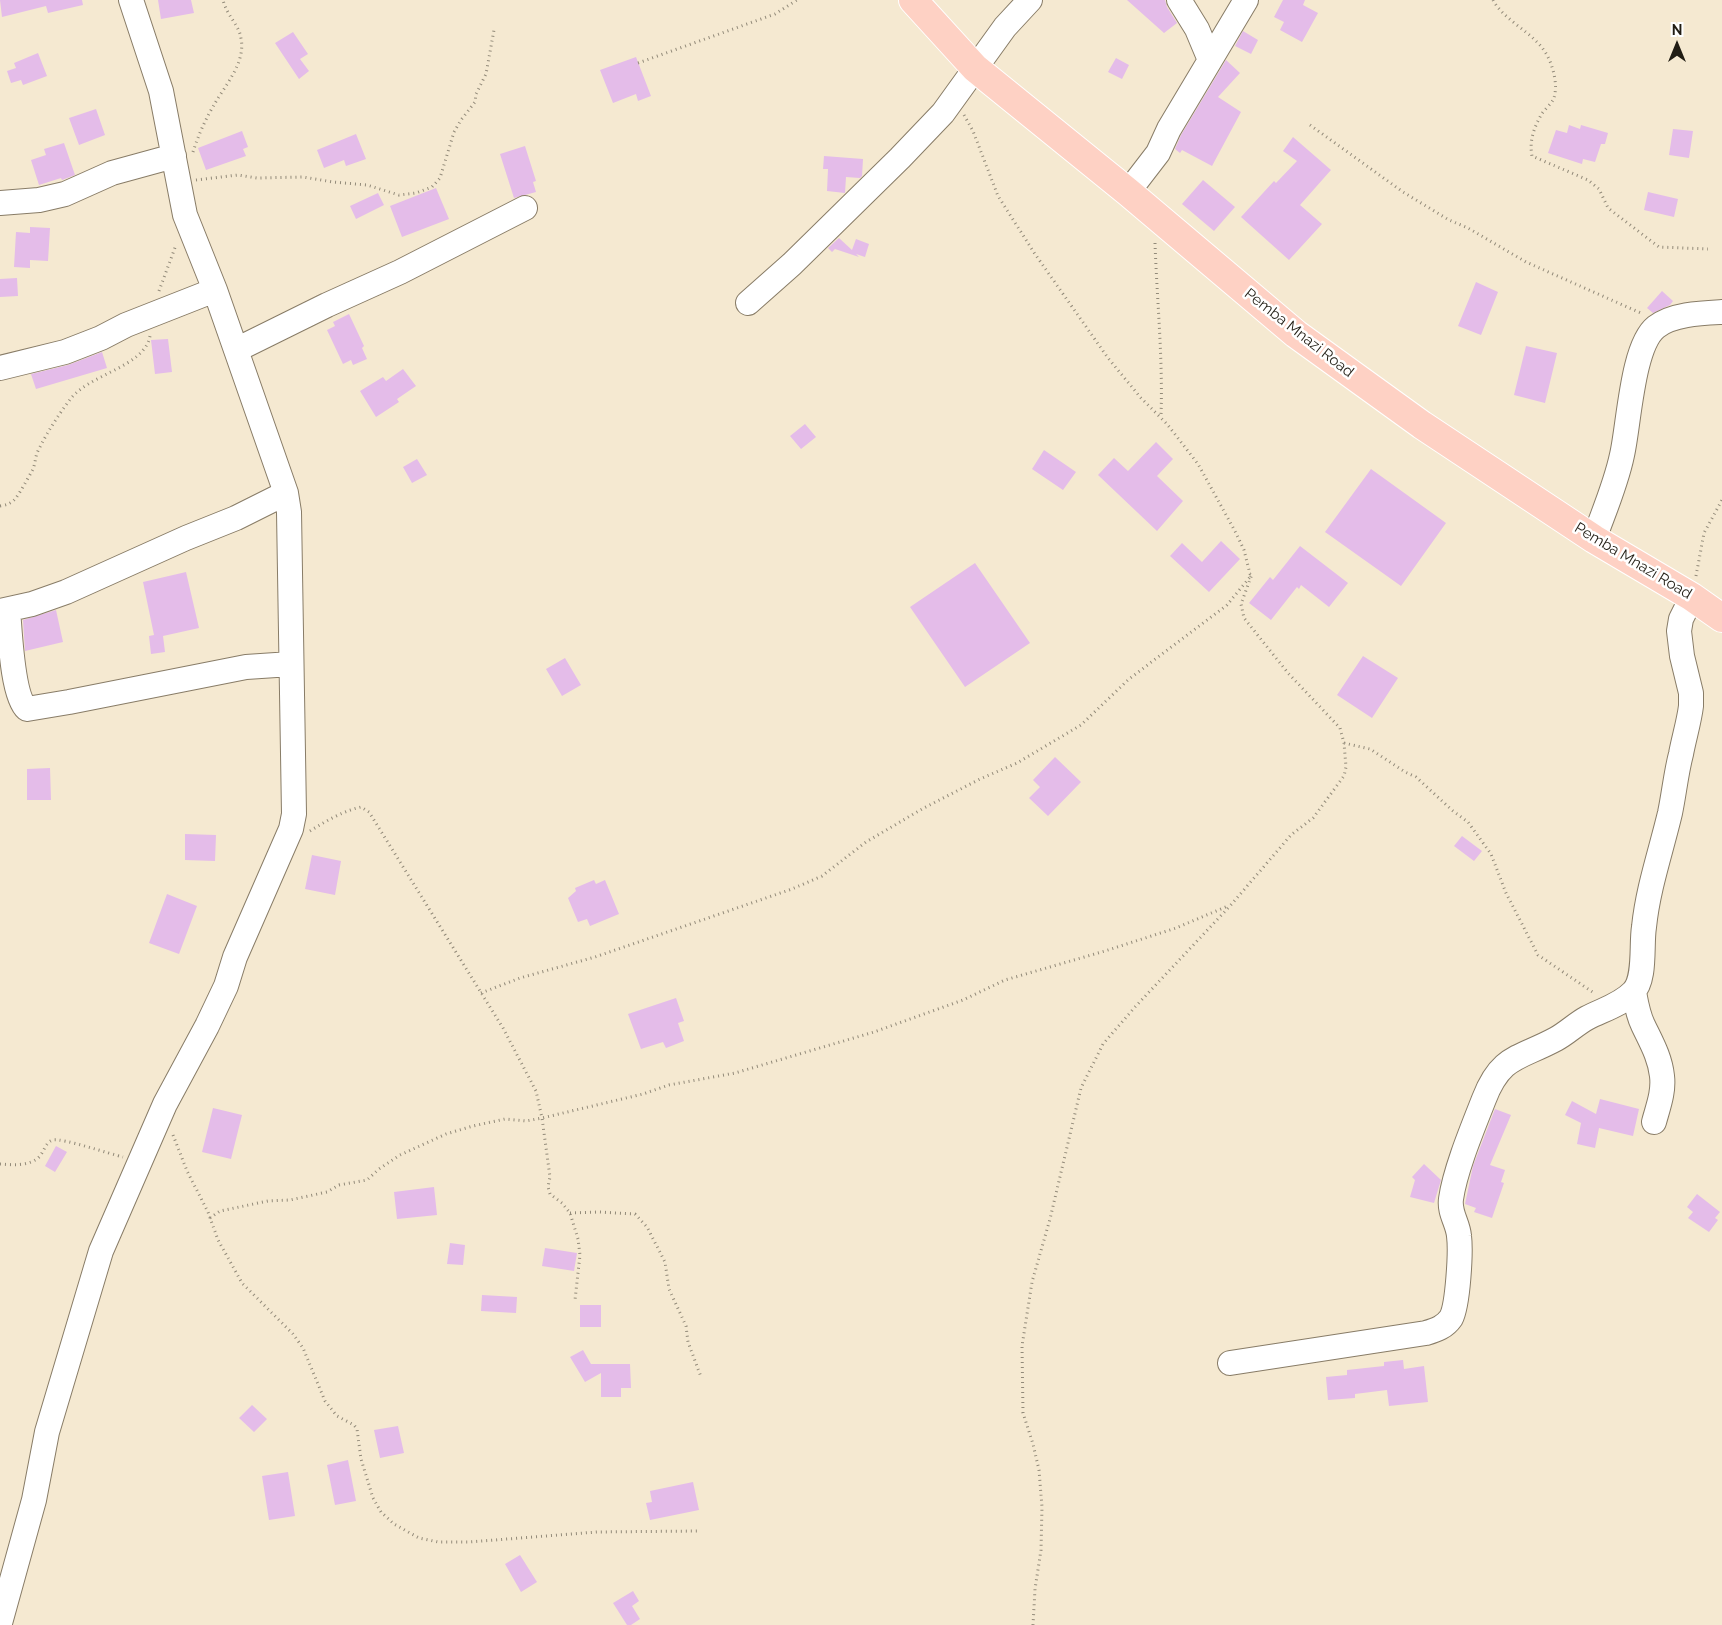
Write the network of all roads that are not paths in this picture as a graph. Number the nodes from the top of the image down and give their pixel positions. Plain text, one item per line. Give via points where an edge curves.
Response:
1 (131, 0) edge
2 (913, 0) edge
3 (1030, 0) edge
4 (1178, 0) edge
5 (1246, 0) edge
6 (1210, 60) junction
7 (975, 68) junction
8 (184, 156) junction
9 (1128, 192) junction
10 (0, 203) edge
11 (524, 208) dead end
12 (215, 290) junction
13 (748, 303) dead end
14 (1722, 312) edge
15 (236, 350) junction
16 (0, 368) edge
17 (286, 494) junction
18 (1594, 539) junction
19 (1692, 597) junction
20 (4, 611) edge
21 (1722, 618) edge
22 (292, 664) junction
23 (9, 693) edge
24 (1634, 992) junction
25 (1654, 1122) dead end
26 (1230, 1363) dead end
27 (0, 1623) edge

1 - 8 street
2 - 7 main road, Pemba Mnazi Road
3 - 7 street
4 - 6 street via 1197,29
5 - 6 street
6 - 9 street via 1158,153
7 - 9 main road, Pemba Mnazi Road
7 - 13 street via 943,113 900,158
8 - 10 street via 112,173 65,194
8 - 12 street via 185,215
9 - 18 main road, Pemba Mnazi Road via 1296,334 1422,425
11 - 15 street via 400,272
12 - 15 street
12 - 16 street via 65,352
14 - 18 street via 1665,322 1654,328 1645,341 1638,359 1622,456
15 - 17 street
17 - 20 street via 66,592
17 - 22 street
18 - 19 main road, Pemba Mnazi Road
19 - 21 main road, Pemba Mnazi Road
19 - 24 street via 1679,630 1691,692 1690,711 1650,892 1640,982
20 - 23 street via 16,682
22 - 23 street via 246,667 27,709
22 - 27 street via 292,829 235,957 226,986 165,1105 101,1251 47,1432 34,1500
24 - 25 street via 1642,1024 1659,1058 1662,1077 1662,1094
24 - 26 street via 1623,1001 1586,1018 1556,1039 1519,1055 1501,1068 1489,1086 1451,1201 1459,1235 1459,1265 1454,1311 1446,1324 1437,1330 1408,1336

